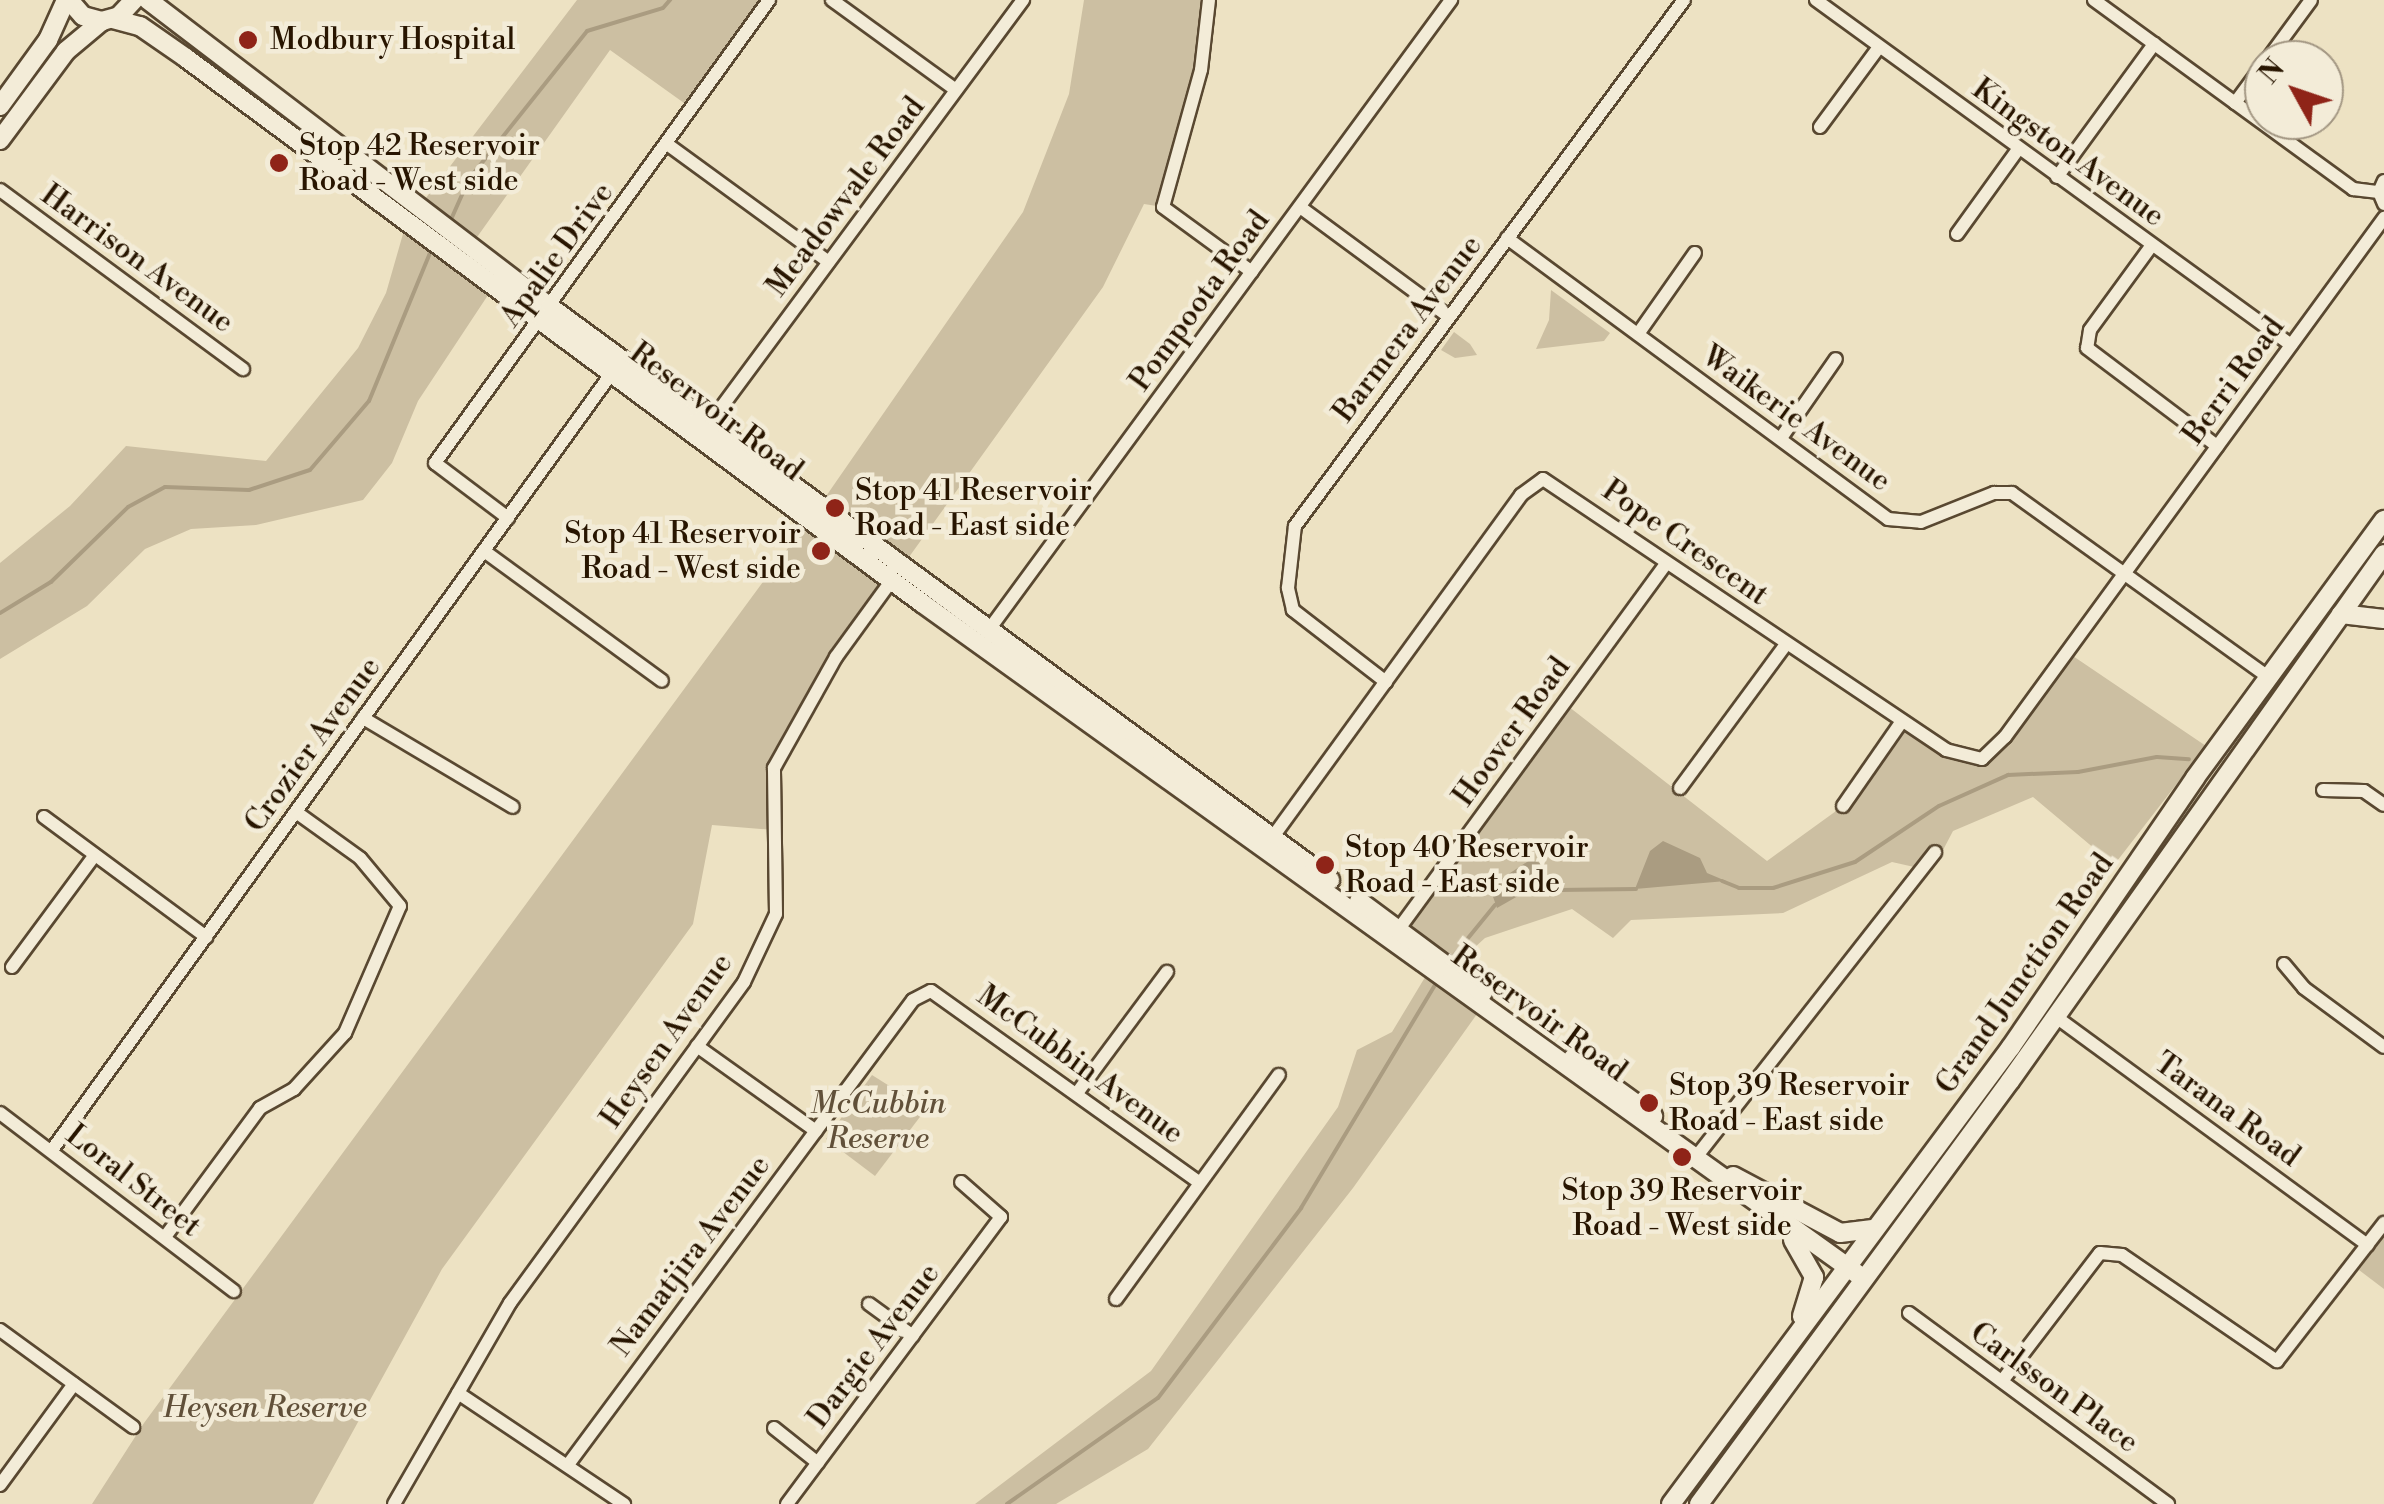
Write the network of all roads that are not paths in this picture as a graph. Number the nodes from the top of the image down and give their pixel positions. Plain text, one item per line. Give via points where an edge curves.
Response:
1 (67, 0) edge
2 (134, 0) edge
3 (148, 0) edge
4 (769, 0) edge
5 (832, 0) edge
6 (1023, 0) edge
7 (1209, 0) edge
8 (1451, 0) edge
9 (1684, 0) edge
10 (1816, 0) edge
11 (2311, 0) edge
12 (2096, 1) edge
13 (108, 20) junction
14 (2281, 40) edge
15 (2154, 44) junction
16 (1879, 47) junction
17 (956, 90) junction
18 (2244, 90) edge
19 (2235, 102) junction
20 (0, 106) edge
21 (1820, 127) dead end
22 (0, 140) edge
23 (667, 144) junction
24 (2019, 148) junction
25 (2057, 177) junction
26 (0, 190) edge
27 (2382, 192) edge
28 (1300, 207) junction
29 (2384, 218) edge
30 (1957, 234) dead end
31 (443, 236) junction
32 (1507, 238) junction
33 (2152, 245) junction
34 (1695, 253) dead end
35 (829, 262) junction
36 (1252, 272) junction
37 (547, 312) junction
38 (1448, 316) junction
39 (1638, 334) junction
40 (2291, 345) junction
41 (1836, 360) dead end
42 (618, 365) junction
43 (244, 369) dead end
44 (705, 430) junction
45 (1780, 438) junction
46 (2216, 446) junction
47 (508, 518) junction
48 (2384, 520) edge
49 (484, 551) junction
50 (2384, 554) edge
51 (1666, 564) junction
52 (2352, 564) junction
53 (897, 573) junction
54 (2124, 573) junction
55 (2368, 576) junction
56 (2384, 588) edge
57 (2341, 614) junction
58 (2384, 619) edge
59 (984, 637) junction
60 (1786, 644) junction
61 (2269, 678) junction
62 (662, 681) dead end
63 (1386, 682) junction
64 (363, 718) junction
65 (1902, 721) junction
66 (1680, 788) dead end
67 (2323, 790) dead end
68 (1843, 806) dead end
69 (2384, 806) edge
70 (513, 807) dead end
71 (296, 812) junction
72 (44, 817) dead end
73 (1268, 843) junction
74 (1935, 852) dead end
75 (95, 855) junction
76 (1394, 935) junction
77 (206, 936) junction
78 (2284, 964) dead end
79 (12, 966) dead end
80 (1167, 972) dead end
81 (2057, 981) junction
82 (931, 992) joint
83 (2056, 1017) junction
84 (697, 1046) junction
85 (2010, 1047) junction
86 (2384, 1047) edge
87 (1279, 1075) dead end
88 (1077, 1094) junction
89 (0, 1113) edge
90 (816, 1131) junction
91 (52, 1150) junction
92 (1697, 1156) junction
93 (1733, 1176) junction
94 (960, 1182) dead end
95 (1199, 1182) junction
96 (2384, 1223) edge
97 (1780, 1224) junction
98 (1876, 1229) junction
99 (166, 1237) junction
100 (2368, 1245) junction
101 (1847, 1268) junction
102 (1864, 1280) junction
103 (234, 1291) dead end
104 (1116, 1299) dead end
105 (869, 1304) dead end
106 (1909, 1313) dead end
107 (0, 1330) edge
108 (913, 1336) junction
109 (1788, 1348) junction
110 (2002, 1381) junction
111 (74, 1384) junction
112 (458, 1393) junction
113 (133, 1427) dead end
114 (774, 1428) dead end
115 (570, 1462) junction
116 (818, 1463) junction
117 (0, 1485) edge
118 (394, 1504) edge
119 (624, 1504) edge
120 (787, 1504) edge
121 (1671, 1504) edge
122 (1698, 1504) edge
123 (2168, 1504) edge

1 - 13 main road, Reservoir Road via 84,16
1 - 20 main road via 48,40
2 - 13 main road
3 - 31 main road, Reservoir Road
4 - 23 street, Apalie Drive
5 - 17 street
6 - 17 street, Meadowvale Road
7 - 36 street via 1201,70 1164,207
8 - 28 street, Pompoota Road
9 - 32 street, Barmera Avenue
10 - 16 street, Kingston Avenue
11 - 14 street
12 - 15 street
13 - 22 main road via 66,51
13 - 31 main road, Reservoir Road via 149,32
15 - 19 street
15 - 25 street
16 - 21 street
16 - 24 street, Kingston Avenue
17 - 35 street, Meadowvale Road
18 - 19 street
19 - 27 street via 2353,189
23 - 35 street
23 - 37 street, Apalie Drive
24 - 25 street, Kingston Avenue
24 - 30 street
25 - 33 street, Kingston Avenue
26 - 43 street, Harrison Avenue
28 - 36 street, Pompoota Road
28 - 38 street
29 - 40 street, Berri Road
31 - 37 main road, Reservoir Road
32 - 38 street, Barmera Avenue
32 - 39 street, Waikerie Avenue
33 - 40 street, Kingston Avenue
33 - 46 street via 2090,330 2087,348
34 - 39 street
35 - 44 street, Meadowvale Road
36 - 59 street, Pompoota Road
37 - 42 main road, Reservoir Road
37 - 47 street, Apalie Drive via 436,463
38 - 63 street, Barmera Avenue via 1306,509 1290,544 1293,610
39 - 45 street, Waikerie Avenue
40 - 46 street, Berri Road
41 - 45 street
42 - 44 main road, Reservoir Road
42 - 47 street, Crozier Avenue
44 - 53 main road, Reservoir Road
45 - 54 street, Waikerie Avenue via 1888,519 1921,522 1994,494 2012,494
46 - 54 street, Berri Road
47 - 49 street, Crozier Avenue
48 - 52 main road, Grand Junction Road
49 - 62 street
49 - 64 street, Crozier Avenue
50 - 55 main road, Grand Junction Road
51 - 60 street, Pope Crescent
51 - 63 street, Pope Crescent via 1543,479 1521,495
51 - 76 street, Hoover Road
52 - 55 main road
52 - 61 main road, Grand Junction Road
53 - 59 main road, Reservoir Road
53 - 84 street, Heysen Avenue via 836,657 774,768 776,914 744,982
54 - 61 street, Waikerie Avenue
54 - 65 street, Pope Crescent via 1982,759 1964,759
55 - 56 main road
55 - 57 main road, Grand Junction Road
57 - 58 main road
57 - 83 main road, Grand Junction Road
59 - 73 main road, Reservoir Road
60 - 65 street, Pope Crescent
60 - 66 street
61 - 81 main road, Grand Junction Road
63 - 73 street, Pope Crescent
64 - 70 street
64 - 71 street, Crozier Avenue
65 - 68 street
67 - 69 street via 2364,790
71 - 77 street, Crozier Avenue
71 - 99 street via 360,858 400,906 344,1033 294,1088 260,1108
72 - 75 street
73 - 76 main road, Reservoir Road
74 - 92 street
75 - 77 street
75 - 79 street
76 - 92 main road, Reservoir Road
77 - 91 street, Crozier Avenue
78 - 86 street via 2304,988
80 - 88 street
81 - 83 main road
81 - 85 main road, Grand Junction Road
82 - 88 street, McCubbin Avenue
82 - 90 street, Namatjira Avenue via 913,1000
83 - 85 main road
83 - 100 street, Tarana Road
83 - 102 main road, Grand Junction Road
84 - 90 street
84 - 112 street, Heysen Avenue via 510,1303
85 - 98 main road, Grand Junction Road
87 - 95 street
88 - 95 street, McCubbin Avenue
89 - 91 street, Loral Street
90 - 115 street, Namatjira Avenue
91 - 99 street, Loral Street
92 - 93 main road, Reservoir Road
92 - 97 main road, Reservoir Road
93 - 98 main road via 1840,1233
93 - 101 main road, Reservoir Road via 1838,1253
94 - 108 street, Dargie Avenue via 1001,1218
95 - 104 street
96 - 100 street
97 - 101 main road, Reservoir Road
97 - 109 main road via 1814,1277
98 - 101 main road, Grand Junction Road
99 - 103 street, Loral Street
100 - 110 street via 2277,1361 2122,1255 2100,1252
101 - 102 main road
101 - 109 main road, Grand Junction Road
102 - 122 main road, Grand Junction Road
105 - 108 street
106 - 110 street, Carlsson Place
107 - 111 street
108 - 116 street, Dargie Avenue
109 - 121 main road, Grand Junction Road
110 - 123 street, Carlsson Place
111 - 113 street
111 - 117 street
112 - 115 street
112 - 118 street, Heysen Avenue
114 - 116 street
115 - 119 street
116 - 120 street, Dargie Avenue

